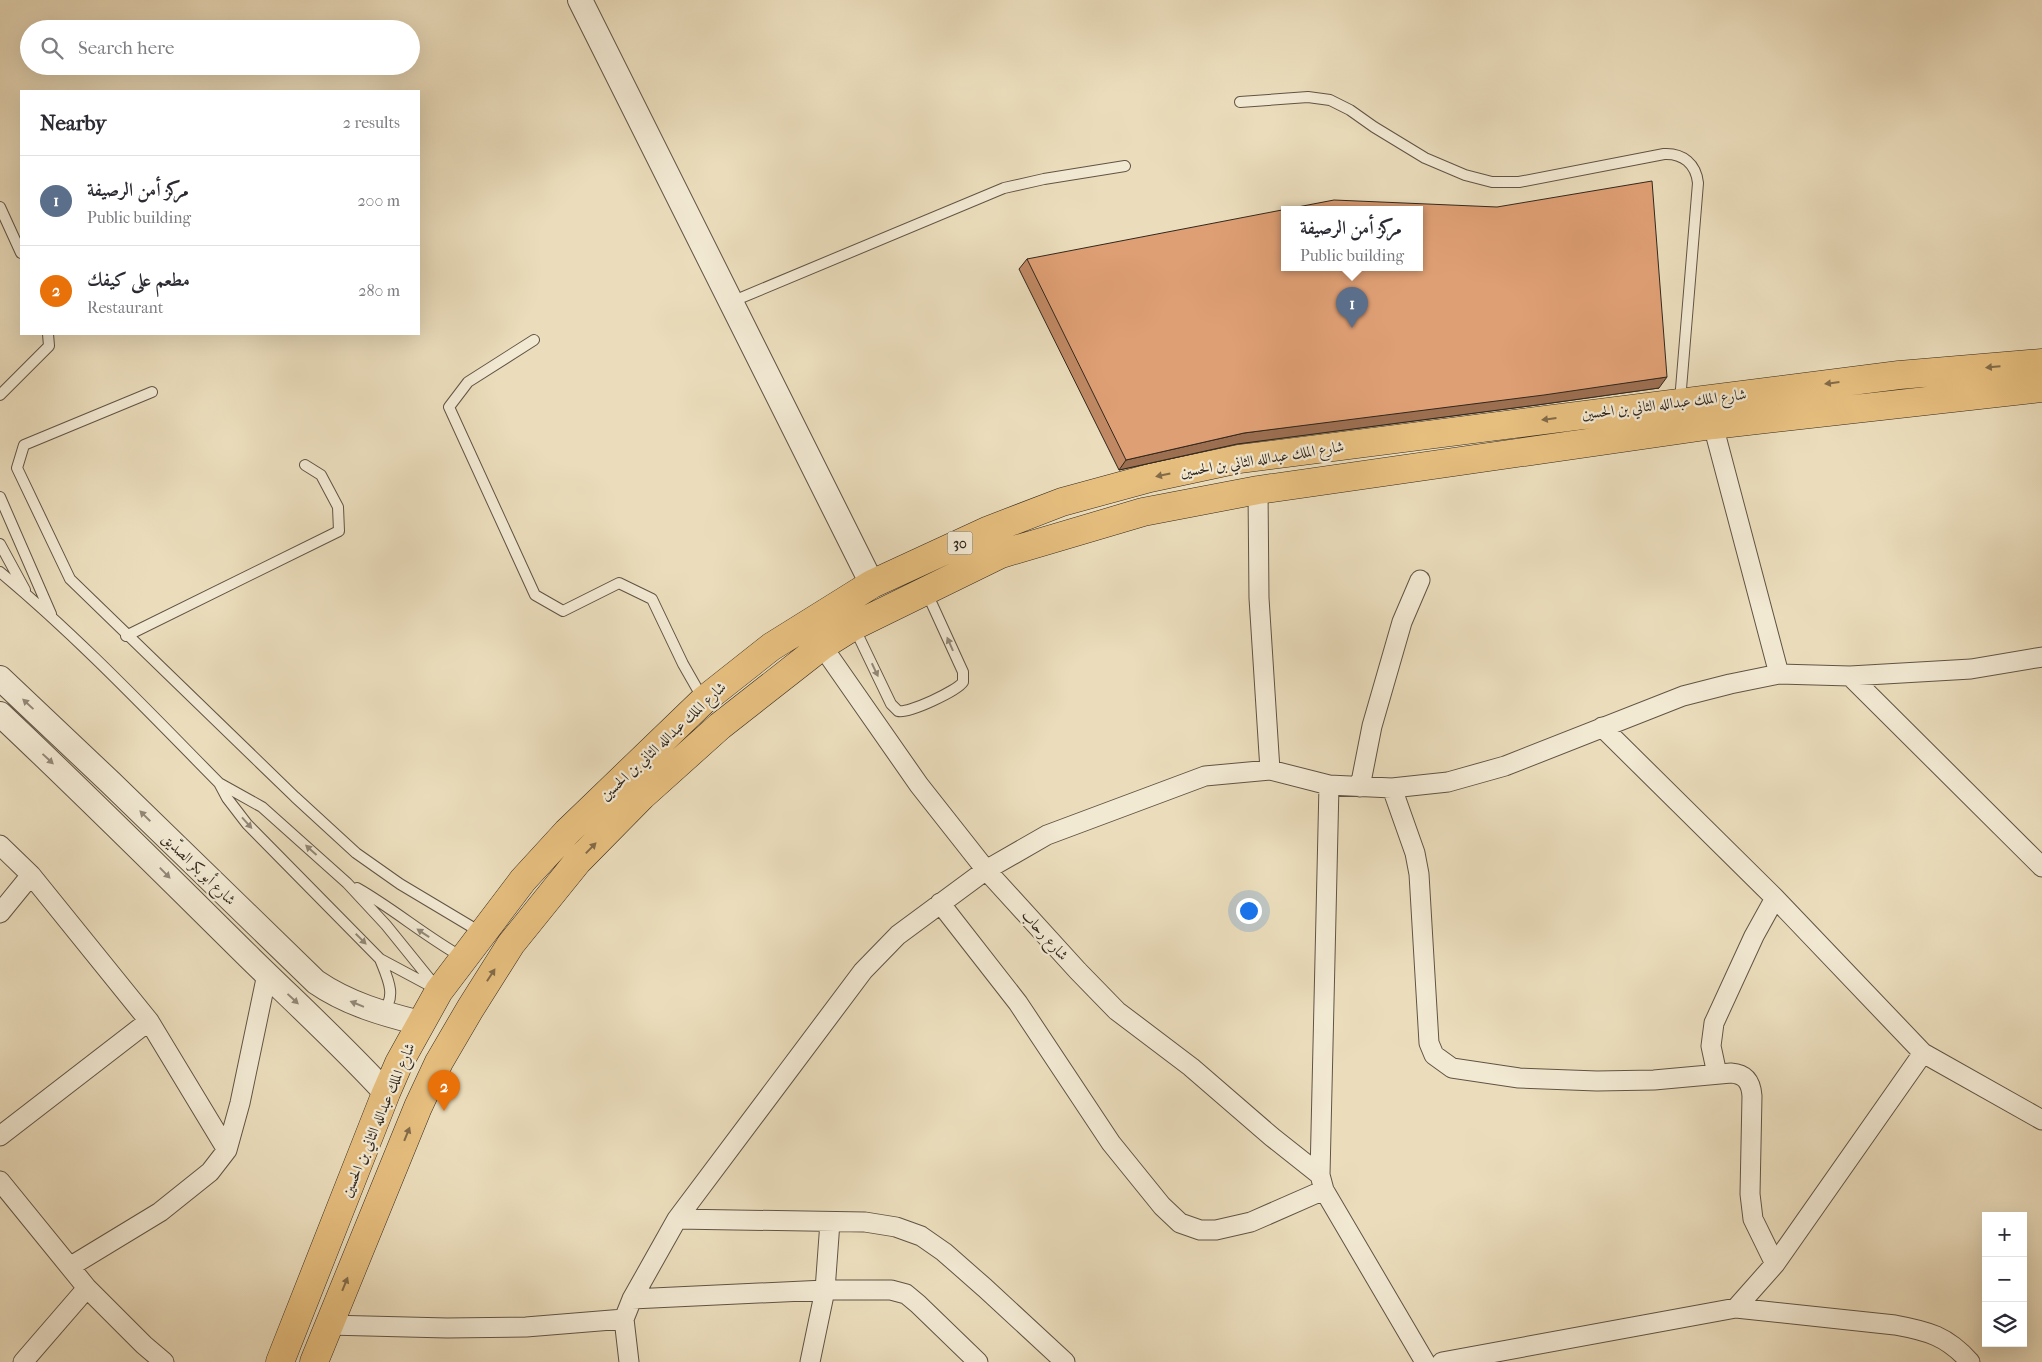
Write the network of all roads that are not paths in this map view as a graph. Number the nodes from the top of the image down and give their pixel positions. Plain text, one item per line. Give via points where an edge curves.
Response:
1 (580, 0) edge
2 (1240, 102) dead end
3 (1125, 166) dead end
4 (0, 207) edge
5 (20, 250) edge
6 (730, 302) junction
7 (48, 335) edge
8 (534, 340) dead end
9 (2042, 363) edge
10 (1899, 375) junction
11 (2042, 388) edge
12 (152, 392) dead end
13 (0, 395) edge
14 (1680, 402) junction
15 (1903, 403) junction
16 (1712, 425) junction
17 (1374, 442) junction
18 (305, 465) dead end
19 (1379, 472) junction
20 (1258, 490) junction
21 (0, 497) edge
22 (0, 544) edge
23 (0, 572) edge
24 (1420, 580) dead end
25 (872, 584) junction
26 (926, 590) junction
27 (27, 594) junction
28 (53, 617) junction
29 (854, 626) junction
30 (126, 636) junction
31 (822, 646) junction
32 (2042, 657) edge
33 (1780, 674) junction
34 (1850, 676) junction
35 (0, 678) edge
36 (704, 700) junction
37 (0, 714) edge
38 (1602, 727) junction
39 (1270, 770) junction
40 (219, 784) junction
41 (1329, 785) junction
42 (1360, 787) junction
43 (1392, 788) junction
44 (0, 844) edge
45 (2042, 867) edge
46 (986, 870) junction
47 (30, 875) junction
48 (347, 883) junction
49 (1775, 898) junction
50 (940, 902) junction
51 (0, 913) edge
52 (483, 933) junction
53 (464, 958) junction
54 (380, 959) junction
55 (267, 974) junction
56 (439, 991) junction
57 (470, 1009) junction
58 (382, 1012) junction
59 (149, 1021) junction
60 (420, 1023) junction
61 (1923, 1053) junction
62 (1717, 1074) junction
63 (386, 1093) junction
64 (2042, 1120) edge
65 (0, 1136) edge
66 (227, 1150) junction
67 (0, 1181) edge
68 (1322, 1183) junction
69 (677, 1218) junction
70 (830, 1222) junction
71 (1775, 1264) junction
72 (71, 1266) junction
73 (88, 1288) junction
74 (825, 1290) junction
75 (632, 1299) junction
76 (1736, 1308) junction
77 (624, 1319) junction
78 (328, 1325) junction
79 (23, 1362) edge
80 (164, 1362) edge
81 (280, 1362) edge
82 (314, 1362) edge
83 (629, 1362) edge
84 (810, 1362) edge
85 (978, 1362) edge
86 (1065, 1362) edge
87 (1425, 1362) edge
88 (1442, 1362) edge
89 (1970, 1362) edge

1 - 6 street
2 - 14 lane via 1308,97 1330,100 1425,158 1465,175 1492,182 1519,182 1664,154 1685,158 1695,169 1698,184
3 - 6 lane via 1004,188
4 - 5 lane
6 - 25 street
7 - 13 lane via 49,346
8 - 36 lane via 468,382 449,407 534,596 563,611 619,583 652,599
9 -> 10 main road, شارع الملك عبدالله الثاني بن الحسين / 30
10 -> 14 main road, شارع الملك عبدالله الثاني بن الحسين / 30
10 - 15 main road
11 - 15 main road, شارع الملك عبدالله الثاني بن الحسين / 30
12 - 30 lane via 24,446 17,468 70,580
14 -> 17 main road, شارع الملك عبدالله الثاني بن الحسين / 30
15 - 16 main road, شارع الملك عبدالله الثاني بن الحسين / 30
16 - 19 main road, شارع الملك عبدالله الثاني بن الحسين / 30
16 - 33 street
17 - 19 main road
17 -> 25 main road, شارع الملك عبدالله الثاني بن الحسين / 30 via 1239,459 1150,478 1062,502 989,530
18 - 30 lane via 321,475 338,507 339,531
19 - 20 main road, شارع الملك عبدالله الثاني بن الحسين / 30
20 - 26 main road, شارع الملك عبدالله الثاني بن الحسين / 30 via 1143,512 1010,551
20 - 39 street via 1259,598
21 - 28 lane
22 - 27 lane
23 - 27 lane
24 - 42 street via 1399,632 1372,726
25 - 36 main road, شارع الملك عبدالله الثاني بن الحسين / 30 via 771,647
26 - 29 main road, شارع الملك عبدالله الثاني بن الحسين / 30
29 -> 26 lane via 891,704 898,711 908,711 956,688 963,682 963,672
27 - 28 lane
28 - 40 lane
29 - 31 main road, شارع الملك عبدالله الثاني بن الحسين / 30
30 - 52 lane via 356,853 400,884
31 - 46 street, شارع رحاب via 919,785
57 -> 31 main road, شارع الملك عبدالله الثاني بن الحسين / 30 via 511,944 578,861 642,796 720,726
32 - 34 street via 1971,669
33 - 34 street
33 - 38 street via 1683,696
34 - 45 street
58 -> 35 street, شارع أبو بكر الصدّيق via 361,1007 316,982
36 - 52 main road, شارع الملك عبدالله الثاني بن الحسين / 30 via 567,832 523,880
37 -> 55 street, شارع أبو بكر الصدّيق
38 - 43 street via 1505,766 1448,782
38 - 49 street
39 - 41 street
39 - 46 street via 1205,776 1179,784 1047,835
48 -> 40 lane via 262,807
40 -> 54 lane via 247,824
41 - 42 street
41 - 68 street
42 - 43 street
43 - 62 street via 1419,874 1429,1042 1434,1055 1444,1064 1462,1071 1519,1078 1616,1081
44 - 47 street
46 - 50 street
46 - 68 street, شارع رحاب via 1117,1011 1191,1067
47 - 51 street
47 - 59 street
53 -> 48 lane
48 - 56 lane
49 - 61 street
49 - 62 street via 1714,1023 1712,1046
50 - 68 street via 1018,1003 1112,1143 1162,1206 1180,1223 1200,1230 1216,1230 1251,1222
50 - 69 street via 898,934 863,971
52 - 53 main road, شارع الملك عبدالله الثاني بن الحسين / 30
53 - 56 main road, شارع الملك عبدالله الثاني بن الحسين / 30
54 - 56 lane
54 - 58 lane via 392,993 388,1007
55 -> 63 street, شارع أبو بكر الصدّيق
55 - 66 street
56 - 57 main road
56 - 60 main road, شارع الملك عبدالله الثاني بن الحسين / 30
78 -> 57 main road, شارع الملك عبدالله الثاني بن الحسين / 30 via 418,1107 439,1062
58 - 60 street, شارع أبو بكر الصدّيق
59 - 65 street
59 - 66 street
60 - 63 main road, شارع الملك عبدالله الثاني بن الحسين / 30
61 - 64 street
61 - 71 street
62 - 71 street via 1739,1074 1751,1087 1750,1194 1753,1219
63 - 81 main road, شارع الملك عبدالله الثاني بن الحسين / 30
66 - 72 street via 210,1172 160,1212
67 - 72 street
68 - 87 street
69 - 70 street
69 - 75 street
70 - 74 street
70 - 86 street via 865,1222 896,1227 921,1236 944,1252
71 - 76 street
72 - 73 street
73 - 79 street
73 - 80 street
74 - 75 street
74 - 84 street
74 - 85 street via 891,1290 906,1294
75 - 77 street
76 - 88 street
76 - 89 street via 1895,1325 1933,1333 1959,1349
77 - 78 street via 526,1327
77 - 83 street
78 - 82 main road, شارع الملك عبدالله الثاني بن الحسين / 30

